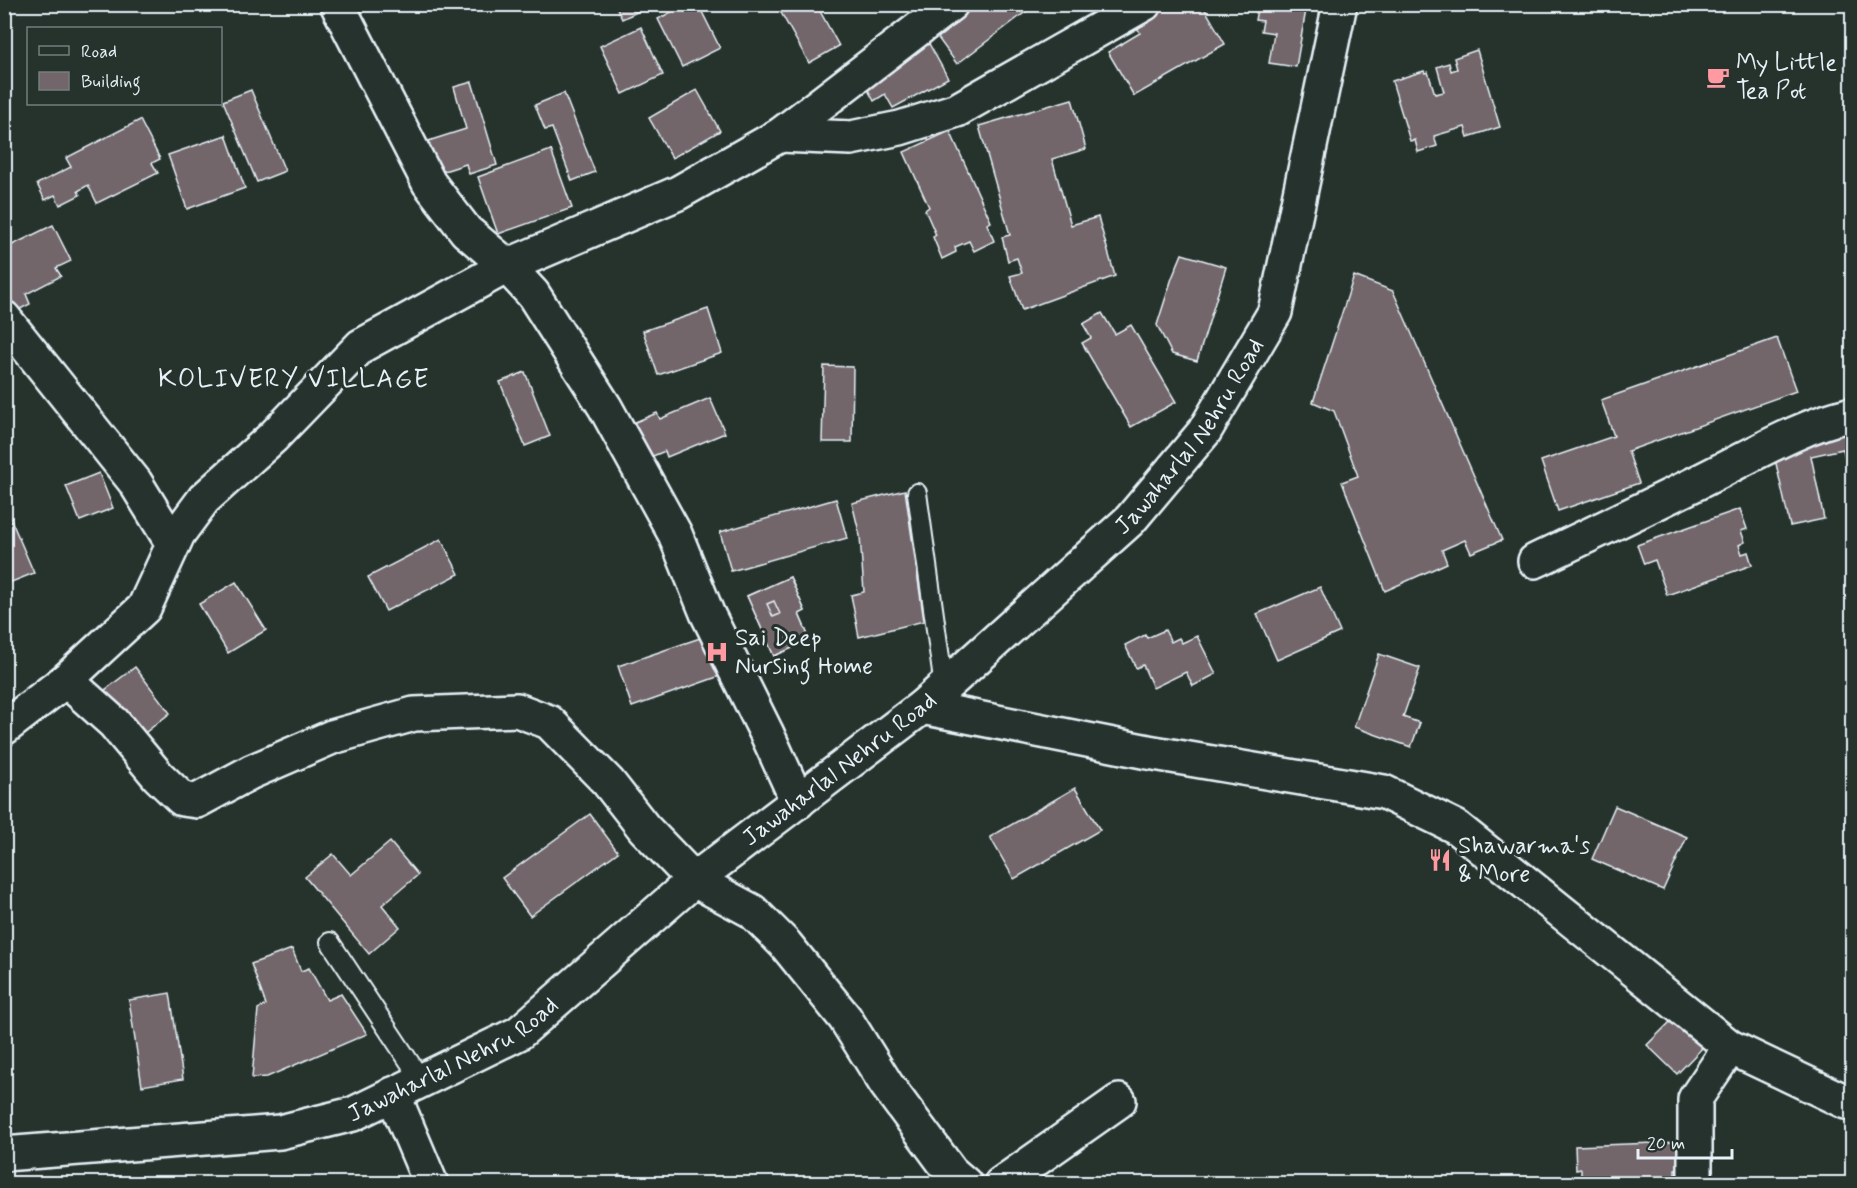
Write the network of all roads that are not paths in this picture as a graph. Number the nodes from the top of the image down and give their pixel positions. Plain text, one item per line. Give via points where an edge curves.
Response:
1 (337, 4) edge
2 (951, 4) edge
3 (1144, 4) edge
4 (1340, 4) edge
5 (780, 135) junction
6 (507, 266) junction
7 (4, 318) edge
8 (1852, 414) edge
9 (917, 493) dead end
10 (173, 544) junction
11 (1535, 561) dead end
12 (66, 680) junction
13 (933, 697) junction
14 (4, 728) edge
15 (798, 802) junction
16 (694, 880) junction
17 (330, 942) dead end
18 (1730, 1047) junction
19 (407, 1087) junction
20 (1119, 1101) dead end
21 (1852, 1103) edge
22 (4, 1154) edge
23 (431, 1184) edge
24 (965, 1184) edge
25 (1001, 1184) edge
26 (1695, 1184) edge

1 - 6 street via 429,183 466,231
2 - 5 street
3 - 5 street via 957,110 851,138
4 - 13 street, Jawaharlal Nehru Road via 1275,312 1204,432 1130,520
5 - 6 street via 678,193
6 - 10 street via 361,346 273,437 204,499
6 - 15 street via 533,294 605,407 670,525 707,613
7 - 10 street via 135,482
8 - 11 street via 1780,439
9 - 13 lane
10 - 12 street via 144,608
12 - 14 street
12 - 16 street via 114,723 182,799 197,801 251,771 332,737 414,714 517,710 549,722
13 - 15 street, Jawaharlal Nehru Road
13 - 18 street via 1148,752 1384,792 1456,827
15 - 16 street, Jawaharlal Nehru Road
16 - 19 street, Jawaharlal Nehru Road via 519,1033
16 - 24 street via 752,911 786,945 845,1018 886,1084 951,1172
17 - 19 lane
18 - 21 street
18 - 26 street via 1695,1099
19 - 22 street, Jawaharlal Nehru Road via 353,1114 280,1132
19 - 23 street
20 - 25 street

